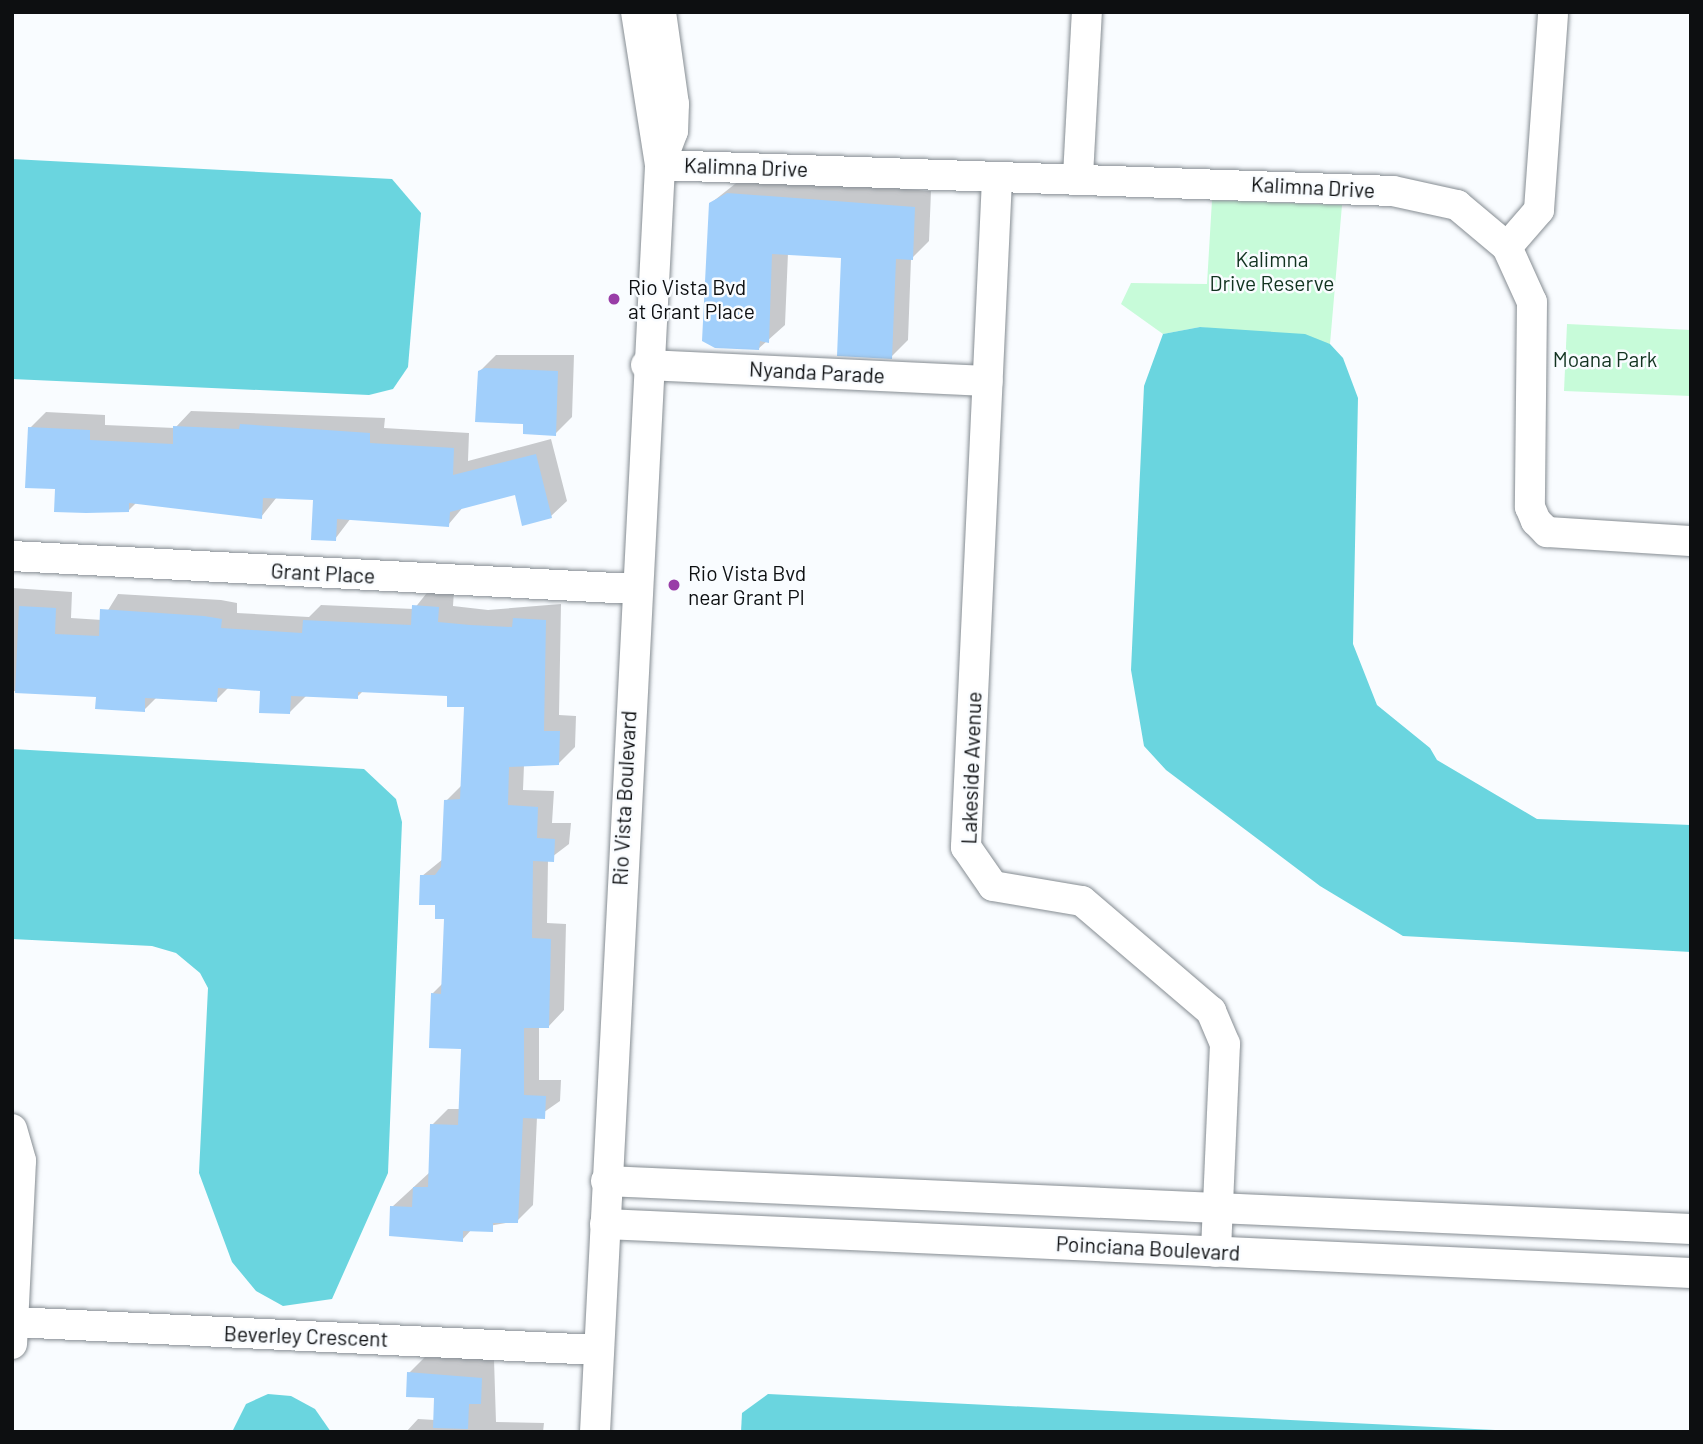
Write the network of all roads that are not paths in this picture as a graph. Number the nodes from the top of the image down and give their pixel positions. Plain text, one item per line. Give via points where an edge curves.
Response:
1 (636, 12) edge
2 (661, 12) edge
3 (1087, 12) edge
4 (1553, 16) dead end
5 (660, 165) junction
6 (1078, 176) junction
7 (997, 179) junction
8 (1507, 247) junction
9 (646, 365) junction
10 (988, 381) junction
11 (1691, 541) edge
12 (12, 556) edge
13 (634, 589) junction
14 (12, 1129) edge
15 (606, 1181) junction
16 (1219, 1206) junction
17 (605, 1224) junction
18 (1691, 1229) edge
19 (1216, 1252) junction
20 (1691, 1273) edge
21 (13, 1333) edge
22 (599, 1350) junction
23 (595, 1432) edge

1 - 5 street, Rio Vista Boulevard
2 - 5 street, Rio Vista Boulevard via 674,104 673,131
3 - 6 street
4 - 8 street via 1538,210
5 - 7 street, Kalimna Drive
5 - 9 street, Rio Vista Boulevard
6 - 7 street, Kalimna Drive
6 - 8 street, Kalimna Drive via 1428,195 1486,224
7 - 10 street, Lakeside Avenue
8 - 11 street, Kalimna Drive via 1532,302 1530,507 1536,520 1547,532
9 - 10 street, Nyanda Parade
9 - 13 street, Rio Vista Boulevard
10 - 16 street, Lakeside Avenue via 966,847 993,886 1082,901 1211,1010 1225,1044
12 - 13 street, Grant Place
13 - 15 street, Rio Vista Boulevard
14 - 21 street, Beverley Crescent via 20,1161
15 - 16 street, Poinciana Boulevard
15 - 17 street, Rio Vista Boulevard
16 - 18 street, Poinciana Boulevard
16 - 19 street, Lakeside Avenue
17 - 19 street, Poinciana Boulevard
17 - 22 street, Rio Vista Boulevard
19 - 20 street, Poinciana Boulevard
21 - 22 street, Beverley Crescent
22 - 23 street, Rio Vista Boulevard

